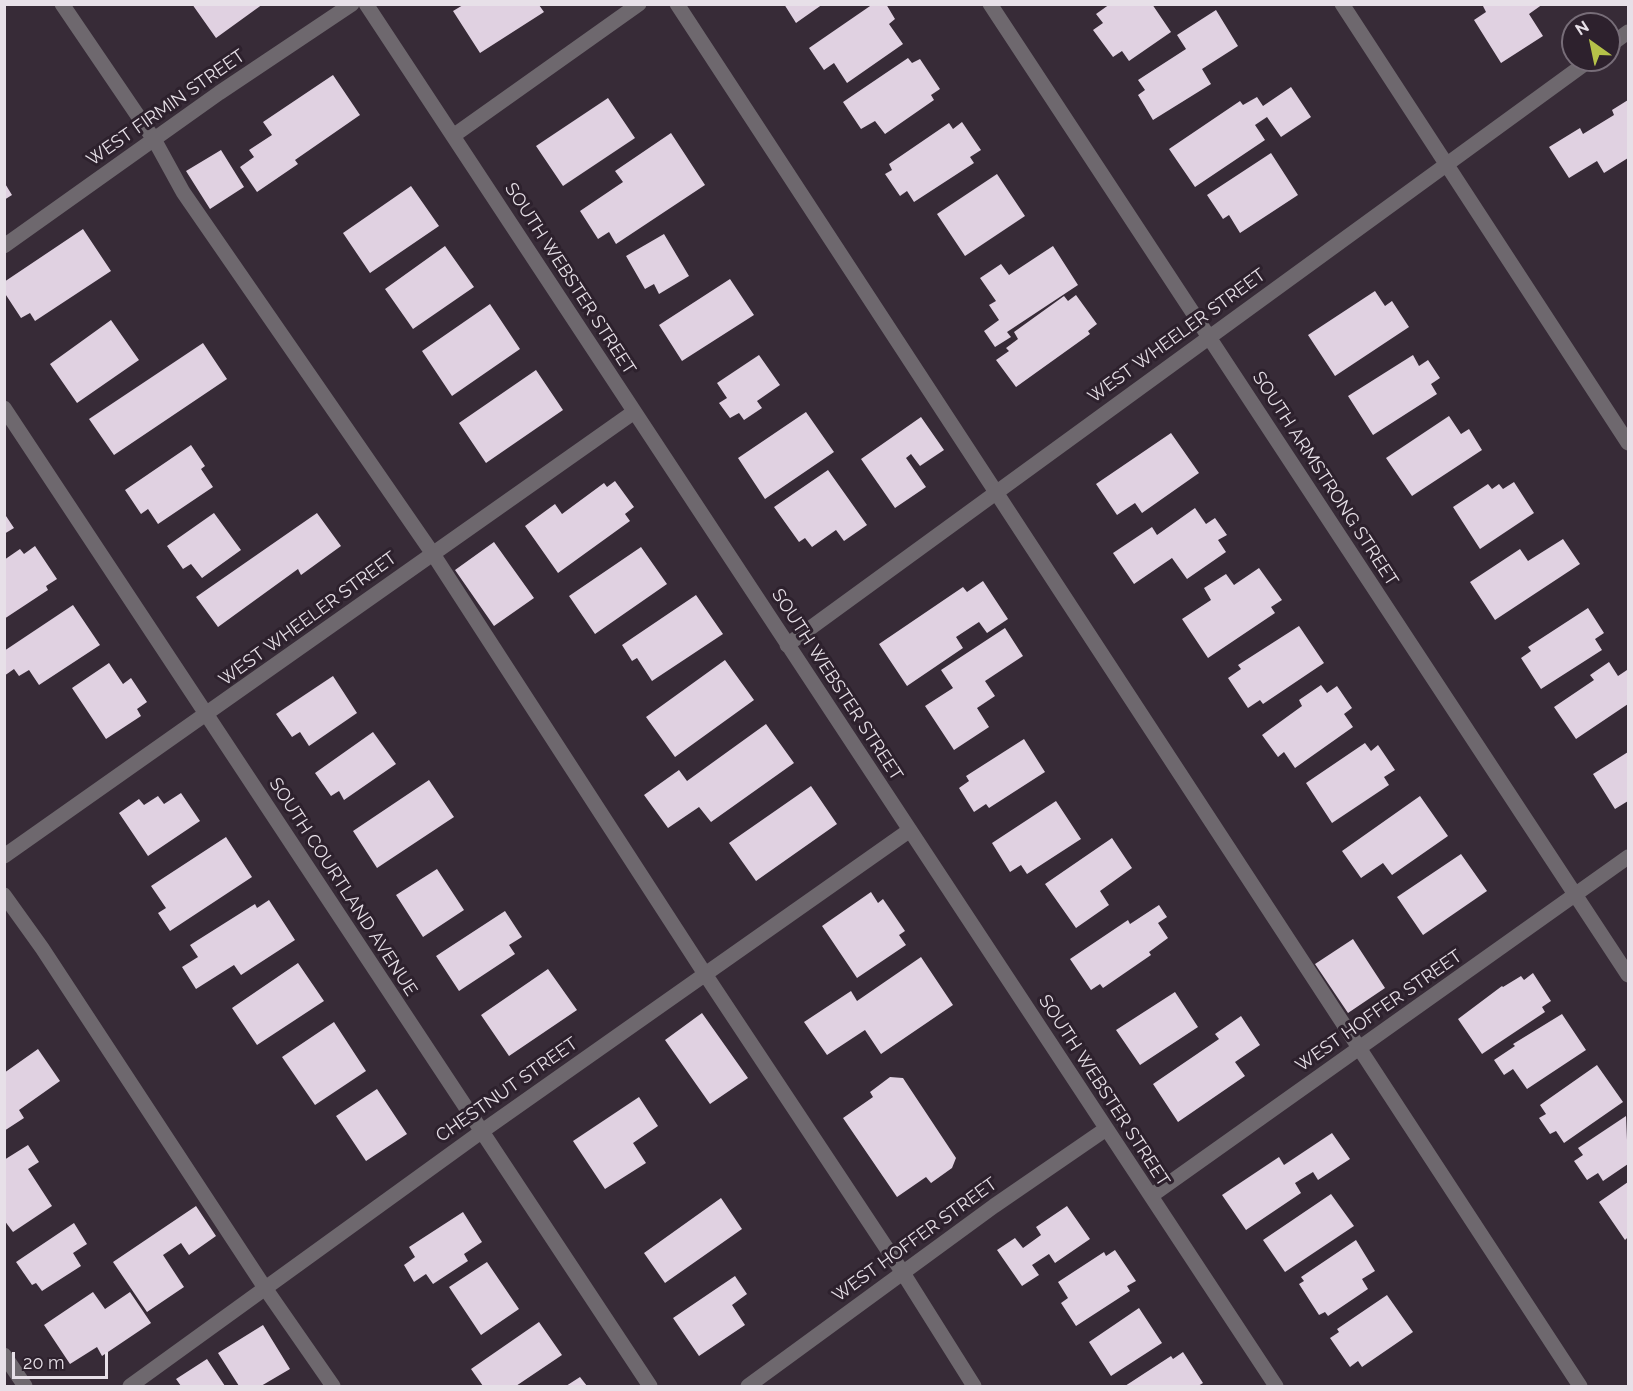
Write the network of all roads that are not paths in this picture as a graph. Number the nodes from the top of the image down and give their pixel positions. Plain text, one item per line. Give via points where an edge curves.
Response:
1 (62, 4) edge
2 (352, 4) edge
3 (366, 4) edge
4 (639, 4) edge
5 (677, 4) edge
6 (990, 4) edge
7 (1342, 4) edge
8 (1574, 72) edge
9 (453, 136) junction
10 (155, 141) junction
11 (1448, 164) junction
12 (4, 246) edge
13 (1208, 337) junction
14 (4, 408) edge
15 (634, 412) junction
16 (1629, 443) edge
17 (996, 494) junction
18 (433, 554) junction
19 (788, 645) junction
20 (207, 716) junction
21 (910, 830) junction
22 (4, 856) edge
23 (1629, 857) edge
24 (4, 895) edge
25 (1577, 896) junction
26 (705, 974) junction
27 (1629, 975) edge
28 (1359, 1049) junction
29 (1106, 1129) junction
30 (482, 1132) junction
31 (1151, 1196) junction
32 (903, 1273) junction
33 (265, 1288) junction
34 (4, 1355) edge
35 (25, 1386) edge
36 (130, 1386) edge
37 (333, 1386) edge
38 (650, 1386) edge
39 (748, 1386) edge
40 (974, 1386) edge
41 (1276, 1386) edge
42 (1580, 1386) edge

1 - 10 street
2 - 10 street, WEST FIRMIN STREET
3 - 9 street, SOUTH WEBSTER STREET
4 - 9 street
5 - 17 street
6 - 13 street, SOUTH ARMSTRONG STREET
7 - 11 street
8 - 11 street, WEST WHEELER STREET
9 - 15 street, SOUTH WEBSTER STREET
10 - 12 street, WEST FIRMIN STREET
10 - 18 street via 183,192
11 - 13 street, WEST WHEELER STREET
11 - 16 street
13 - 17 street, WEST WHEELER STREET
13 - 25 street, SOUTH ARMSTRONG STREET
14 - 20 street, SOUTH COURTLAND AVENUE
15 - 18 street, WEST WHEELER STREET
15 - 19 street, SOUTH WEBSTER STREET
17 - 19 street, WEST WHEELER STREET
17 - 28 street
18 - 20 street, WEST WHEELER STREET
18 - 26 street
19 - 21 street, SOUTH WEBSTER STREET
20 - 22 street, WEST WHEELER STREET
20 - 30 street, SOUTH COURTLAND AVENUE
21 - 26 street, CHESTNUT STREET
21 - 29 street, SOUTH WEBSTER STREET
23 - 25 street, WEST HOFFER STREET
24 - 33 street
25 - 27 street, SOUTH ARMSTRONG STREET
25 - 28 street, WEST HOFFER STREET
26 - 30 street, CHESTNUT STREET
26 - 32 street
28 - 31 street, WEST HOFFER STREET
28 - 42 street
29 - 31 street, SOUTH WEBSTER STREET
29 - 32 street, WEST HOFFER STREET
30 - 33 street, CHESTNUT STREET
30 - 38 street, SOUTH COURTLAND AVENUE
31 - 41 street, SOUTH WEBSTER STREET
32 - 39 street, WEST HOFFER STREET
32 - 40 street
33 - 36 street, CHESTNUT STREET
33 - 37 street
34 - 35 street

